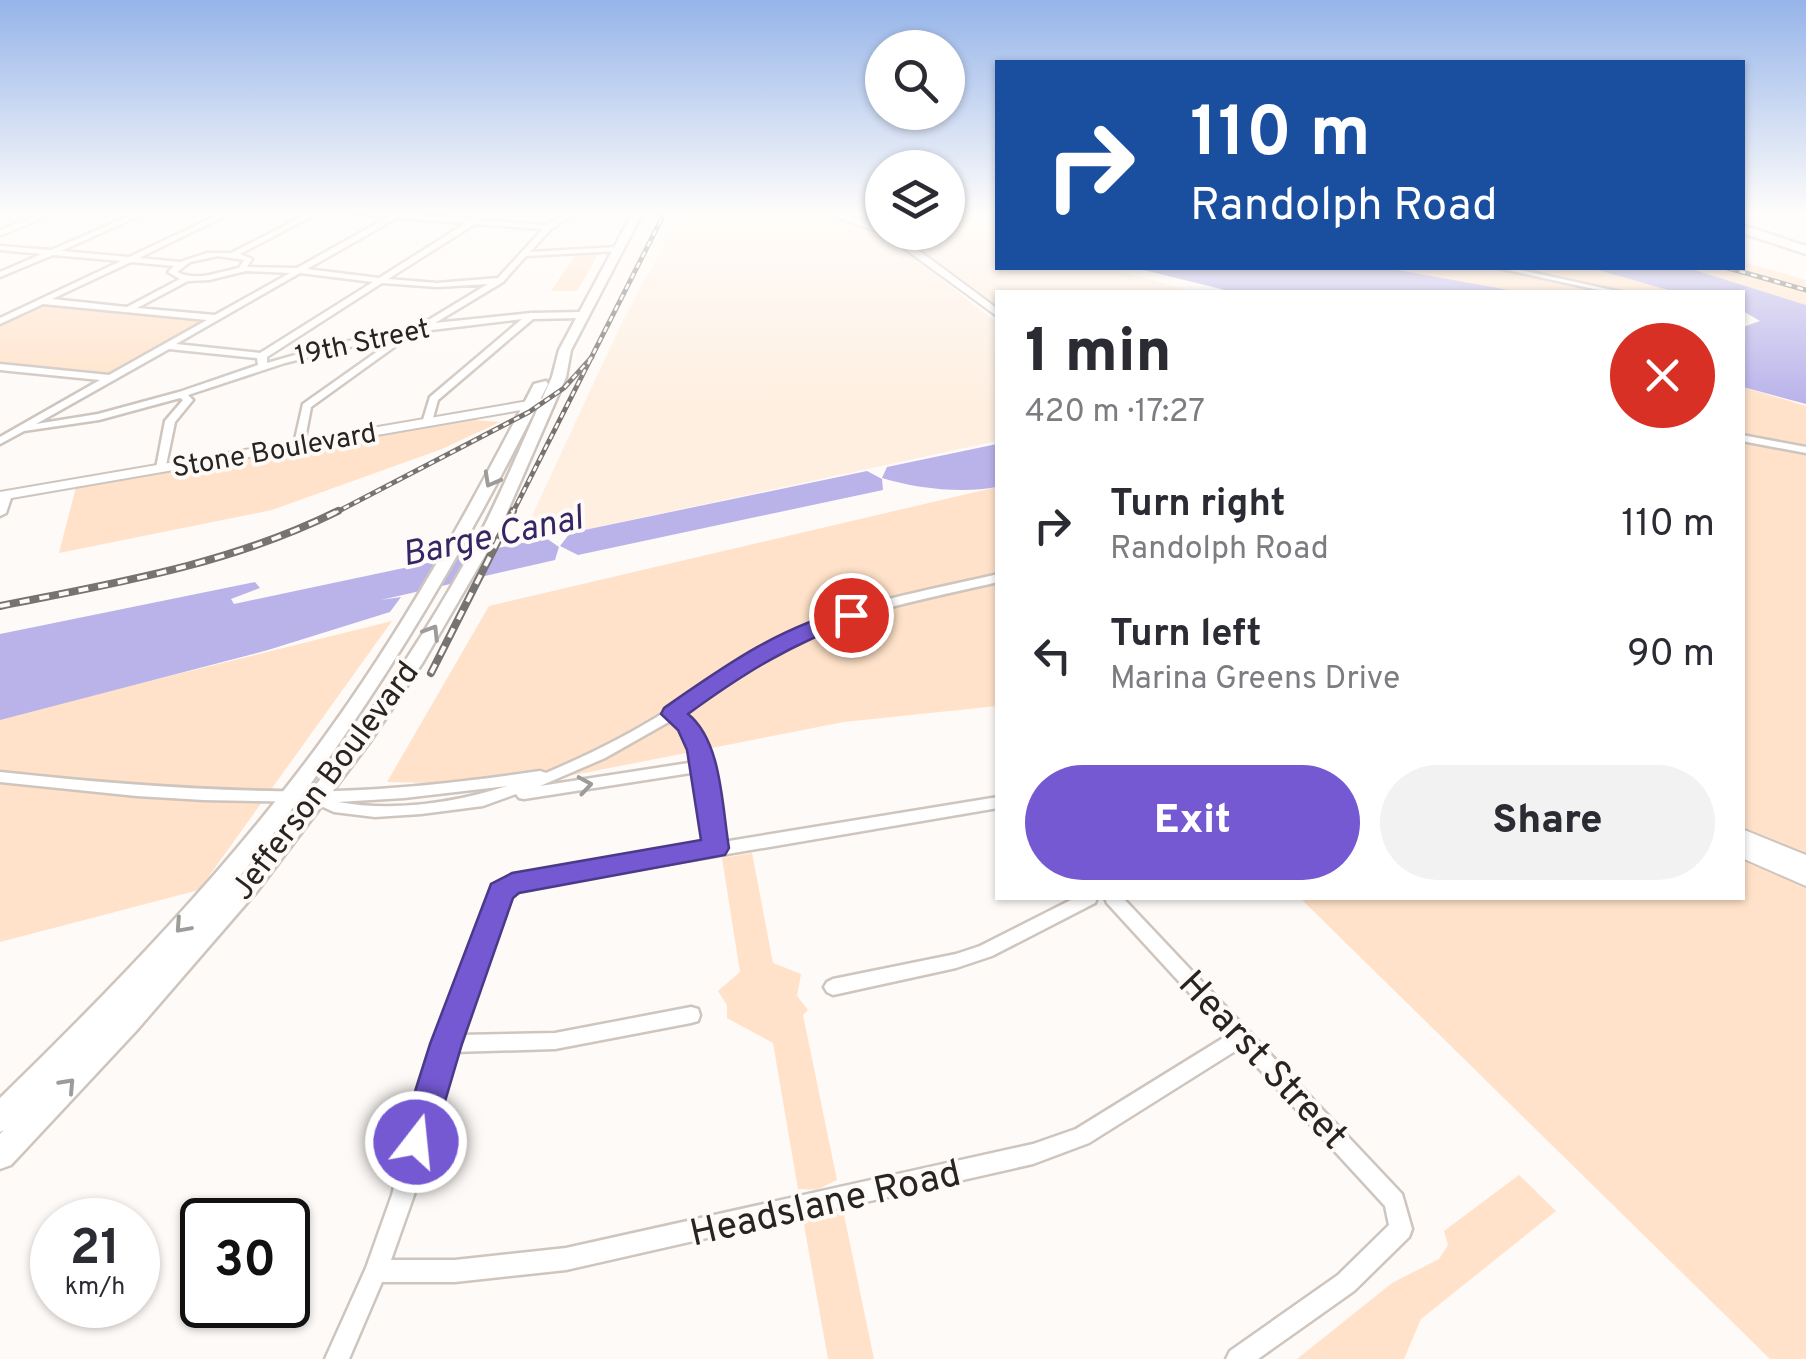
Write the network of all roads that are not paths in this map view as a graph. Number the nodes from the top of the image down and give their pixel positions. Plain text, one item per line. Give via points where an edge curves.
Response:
1 (96, 275) edge
2 (177, 275) edge
3 (222, 275) edge
4 (291, 275) edge
5 (324, 275) edge
6 (387, 275) edge
7 (505, 275) edge
8 (603, 275) edge
9 (945, 275) edge
10 (1538, 275) edge
11 (188, 279) junction
12 (380, 280) junction
13 (500, 280) junction
14 (1607, 290) edge
15 (42, 301) junction
16 (128, 309) junction
17 (995, 312) edge
18 (582, 315) junction
19 (532, 316) junction
20 (217, 318) junction
21 (0, 321) edge
22 (422, 327) junction
23 (167, 346) junction
24 (262, 360) junction
25 (4, 370) edge
26 (110, 378) junction
27 (182, 394) junction
28 (539, 403) junction
29 (426, 423) junction
30 (18, 430) junction
31 (0, 432) edge
32 (1745, 439) edge
33 (0, 442) edge
34 (300, 444) junction
35 (1806, 450) edge
36 (161, 468) junction
37 (3, 496) edge
38 (0, 512) edge
39 (995, 579) edge
40 (672, 714) junction
41 (703, 766) junction
42 (566, 771) junction
43 (0, 777) edge
44 (290, 798) junction
45 (318, 798) junction
46 (475, 801) junction
47 (995, 802) edge
48 (1745, 837) edge
49 (716, 848) junction
50 (1745, 850) edge
51 (1806, 864) edge
52 (1806, 878) edge
53 (1085, 900) edge
54 (1114, 900) edge
55 (833, 987) dead end
56 (691, 1015) dead end
57 (1243, 1036) junction
58 (446, 1044) junction
59 (0, 1118) edge
60 (0, 1155) edge
61 (376, 1271) junction
62 (336, 1359) edge
63 (1238, 1359) edge

1 - 15 street
2 - 11 street
3 - 11 street
4 - 20 street
5 - 12 street
6 - 12 street
7 - 13 street
8 - 18 main road, Jefferson Boulevard
9 - 17 street
10 - 14 street
11 - 16 street
12 - 13 street via 443,288
12 - 24 street
13 - 22 street
15 - 16 street
15 - 21 street
16 - 20 street
18 - 19 street, 19th Street
18 - 28 main road, Jefferson Boulevard via 559,377
19 - 22 street, 19th Street
19 - 29 street via 433,399
20 - 23 street
22 - 24 street, 19th Street
22 - 34 street via 306,406
23 - 24 street
23 - 26 street
24 - 27 street
25 - 26 street
26 - 30 street
27 - 30 street
27 - 36 street via 188,400 170,421
28 - 29 street, Stone Boulevard
28 -> 44 main road, Jefferson Boulevard via 368,691
45 -> 28 main road, Jefferson Boulevard via 399,686 490,533
29 - 34 street, Stone Boulevard
30 - 31 street
30 - 33 street
32 - 35 street
34 - 36 street, Stone Boulevard
36 - 37 street, Stone Boulevard
37 - 38 street
39 - 40 street via 794,636
40 - 41 street via 694,736
40 - 42 street
46 -> 41 street
41 - 49 street
42 - 45 street via 464,789
42 - 46 street
43 - 44 street via 233,799
44 - 45 street
44 -> 59 main road, Jefferson Boulevard via 184,924
45 - 46 street via 334,810
60 -> 45 main road, Jefferson Boulevard via 184,959
47 - 49 street
48 - 51 street
49 - 58 street via 512,884 501,892
50 - 52 street
53 - 55 street via 986,951
54 - 57 street, Hearst Street
56 - 58 street via 556,1041
57 - 61 street, Headslane Road via 1082,1136 1032,1154 566,1259
57 - 63 street, Hearst Street via 1394,1200 1401,1229 1346,1283
58 - 61 street
61 - 62 street

